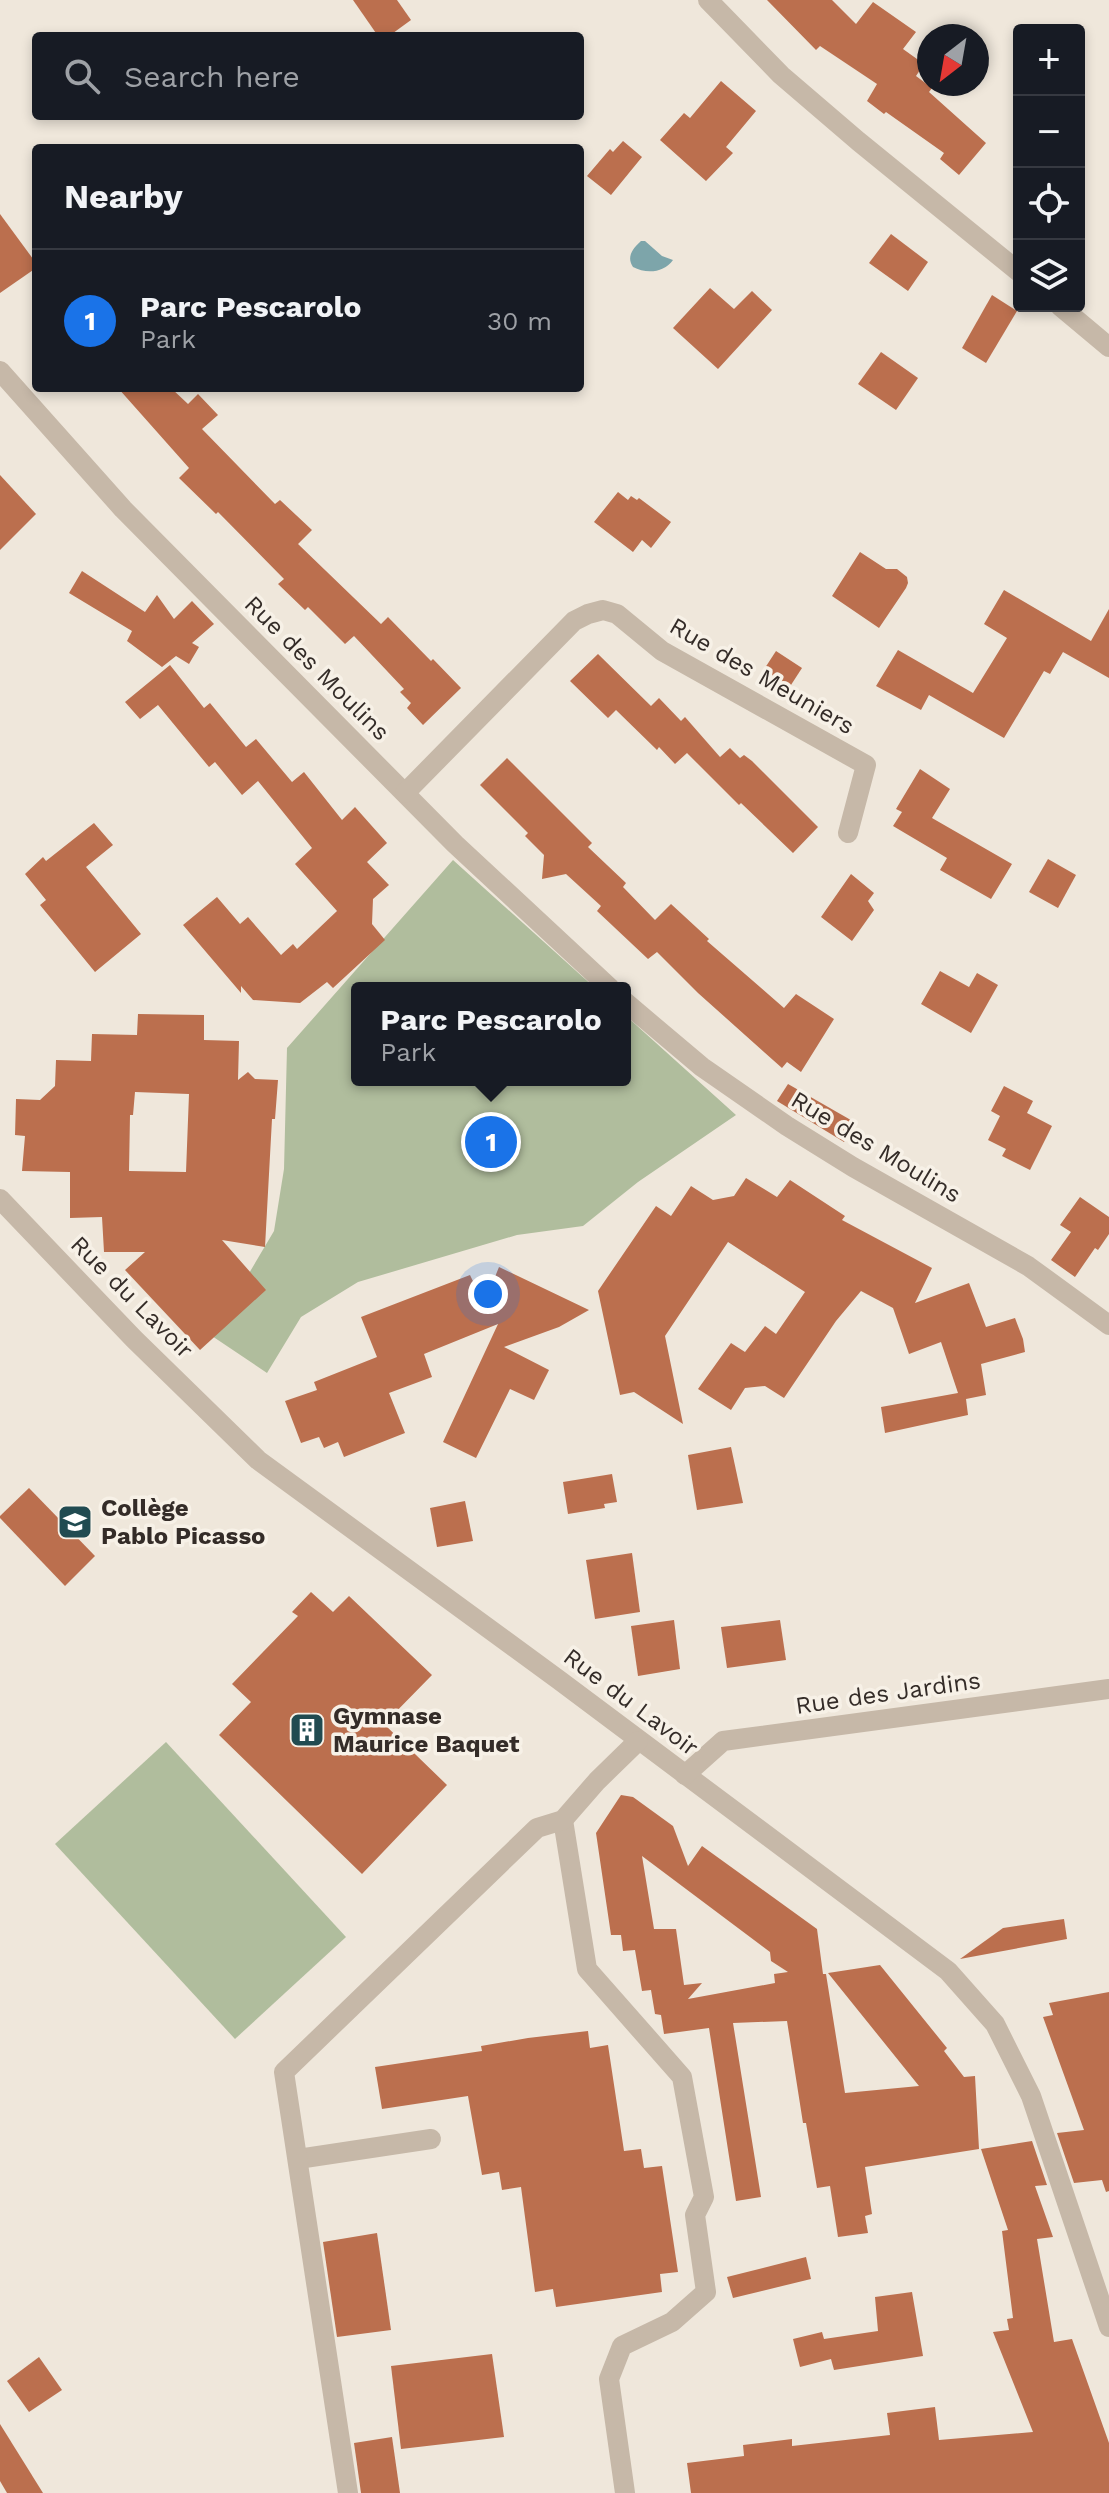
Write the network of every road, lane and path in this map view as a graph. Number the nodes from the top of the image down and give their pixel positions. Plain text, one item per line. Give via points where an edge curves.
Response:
1 (708, 0) edge
2 (1013, 267) edge
3 (1067, 312) edge
4 (1109, 347) edge
5 (0, 371) edge
6 (405, 793) junction
7 (848, 833) dead end
8 (604, 982) edge
9 (631, 1007) edge
10 (0, 1199) edge
11 (1109, 1325) edge
12 (1109, 1689) edge
13 (638, 1741) junction
14 (685, 1775) junction
15 (563, 1820) junction
16 (431, 2139) dead end
17 (298, 2159) junction
18 (1109, 2327) edge
19 (348, 2493) edge
20 (625, 2493) edge

1 - 2 street via 781,75
3 - 4 street
5 - 6 street, Rue des Moulins via 123,509
6 - 7 street, Rue des Meuniers via 574,621 603,610 617,614 662,651 866,765
6 - 8 street, Rue des Moulins
9 - 11 street, Rue des Moulins via 702,1067 787,1126 1028,1266
10 - 13 street, Rue du Lavoir via 258,1460
12 - 14 street, Rue des Jardins via 723,1741
13 - 14 street, Rue du Lavoir
13 - 15 street
14 - 18 street, Rue du Lavoir via 948,1971 995,2024 1031,2096
15 - 17 street via 537,1828 284,2072
15 - 20 street via 587,1969 682,2077 704,2197 695,2215 706,2292 672,2322 622,2346 609,2379
16 - 17 street
17 - 19 street

